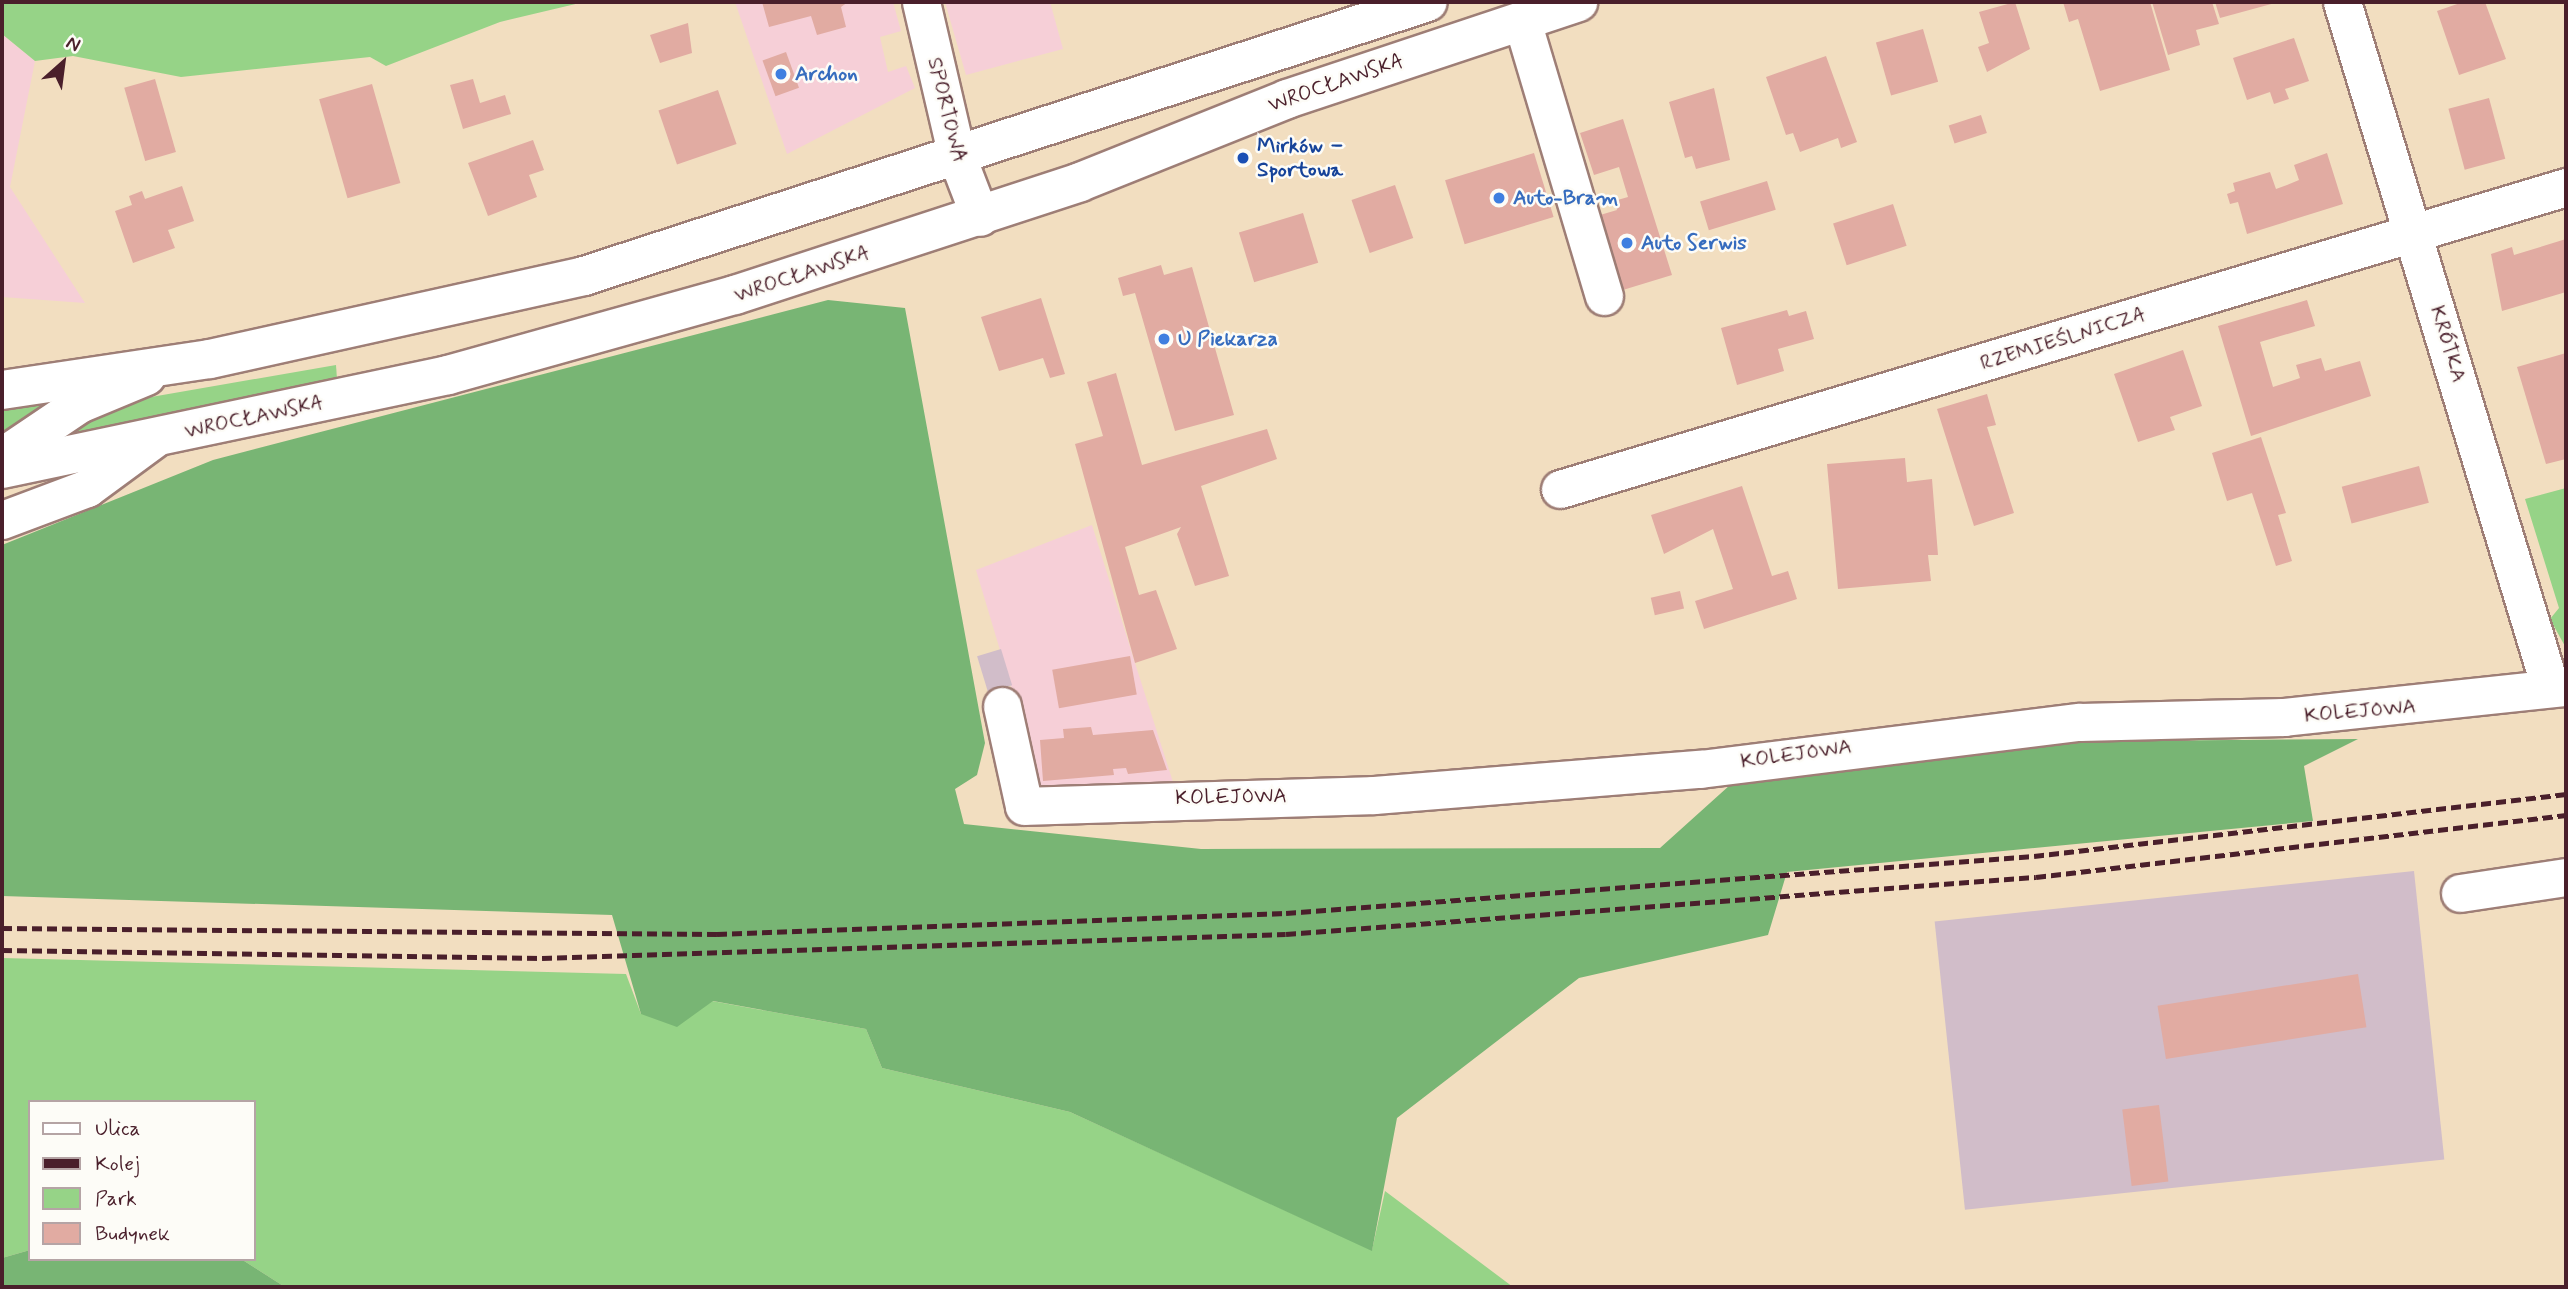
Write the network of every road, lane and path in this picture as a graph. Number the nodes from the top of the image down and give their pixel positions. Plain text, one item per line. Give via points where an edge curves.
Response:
1 (921, 2) edge
2 (1429, 2) edge
3 (1578, 2) edge
4 (2342, 2) edge
5 (1522, 21) junction
6 (957, 157) junction
7 (2566, 187) edge
8 (980, 217) junction
9 (2414, 232) junction
10 (1604, 296) dead end
11 (173, 365) junction
12 (6, 387) edge
13 (155, 438) junction
14 (2, 464) edge
15 (1560, 489) dead end
16 (2, 520) edge
17 (2558, 687) edge
18 (1002, 706) dead end
19 (2566, 877) edge
20 (2460, 893) dead end

1 - 6 street, SPORTOWA
2 - 6 main road, WROCŁAWSKA
3 - 5 main road, WROCŁAWSKA
4 - 9 street, KRÓTKA
5 - 8 main road, WROCŁAWSKA via 1287,99
5 - 10 street
6 - 8 street, SPORTOWA
6 - 11 main road, WROCŁAWSKA via 584,275 446,311
7 - 9 street, RZEMIEŚLNICZA
8 - 13 main road, WROCŁAWSKA via 554,348
9 - 15 street, RZEMIEŚLNICZA
9 - 17 street, KRÓTKA
11 - 12 main road, WROCŁAWSKA
11 - 14 street, WROCŁAWSKA via 79,404
13 - 14 main road, WROCŁAWSKA
13 - 16 street via 88,488
17 - 18 street, KOLEJOWA via 2284,717 2080,722 1700,769 1374,795 1024,806
19 - 20 street

